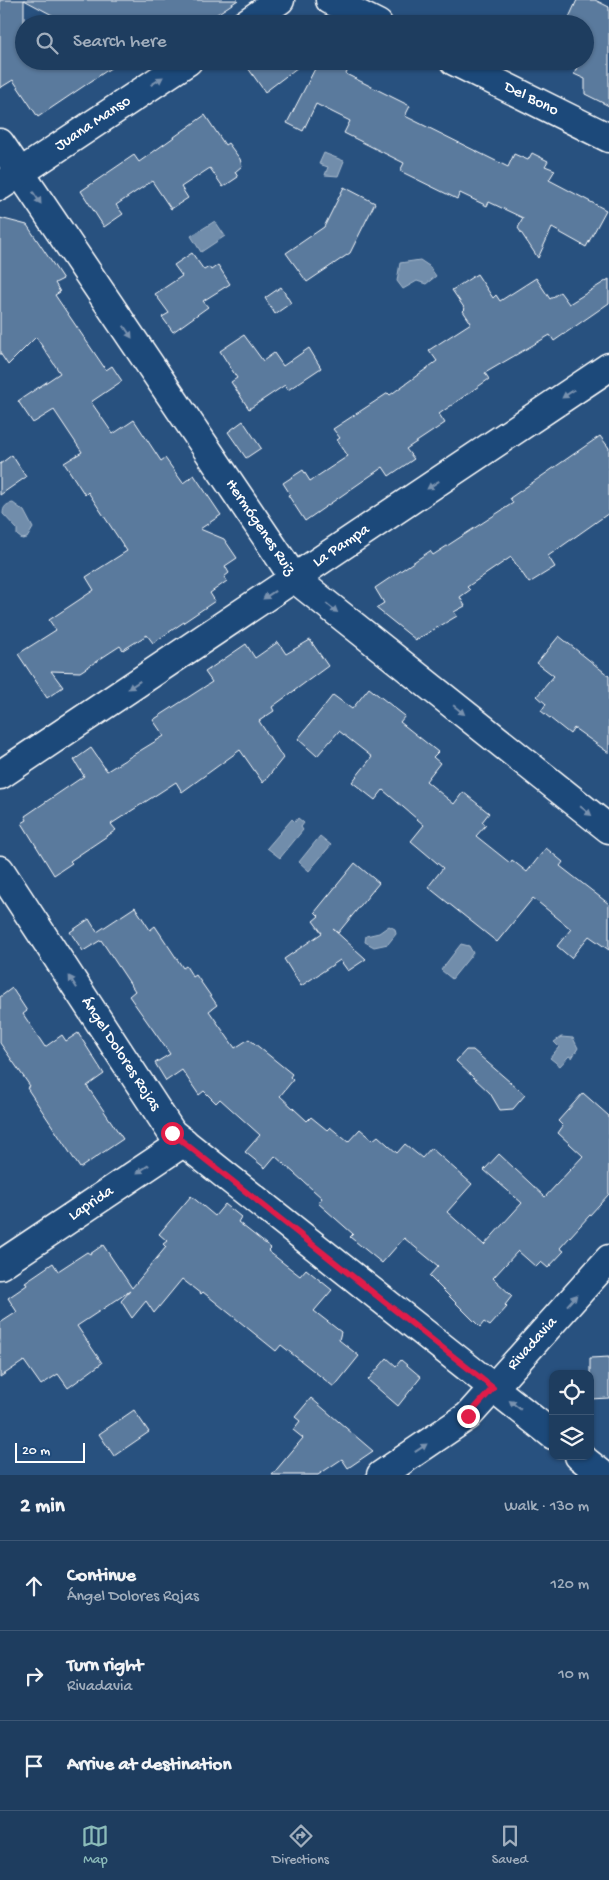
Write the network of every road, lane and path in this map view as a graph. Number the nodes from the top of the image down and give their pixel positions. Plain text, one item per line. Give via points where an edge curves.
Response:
1 (280, 0) edge
2 (330, 0) edge
3 (258, 15) edge
4 (360, 15) edge
5 (174, 70) edge
6 (472, 70) edge
7 (609, 138) edge
8 (0, 143) edge
9 (10, 179) edge
10 (609, 367) edge
11 (294, 578) junction
12 (0, 775) edge
13 (609, 829) edge
14 (0, 870) edge
15 (184, 1142) junction
16 (609, 1259) edge
17 (0, 1266) edge
18 (493, 1388) junction
19 (549, 1432) edge
20 (584, 1460) edge
21 (381, 1475) edge
22 (603, 1475) edge

1 - 3 street
2 - 4 street
9 -> 5 street, Juana Manso
6 - 7 street, Del Bono
8 - 9 street, Hermógenes Ruiz
9 -> 11 street, Hermógenes Ruiz
10 -> 11 street, La Pampa
11 -> 12 street, La Pampa
11 -> 13 street, Hermógenes Ruiz
15 -> 14 street, Ángel Dolores Rojas via 172,1133
15 -> 17 street, Laprida
15 - 18 street, Ángel Dolores Rojas
18 -> 16 street, Rivadavia
19 -> 18 street, Ángel Dolores Rojas
21 -> 18 street, Rivadavia via 468,1416
20 - 22 street

